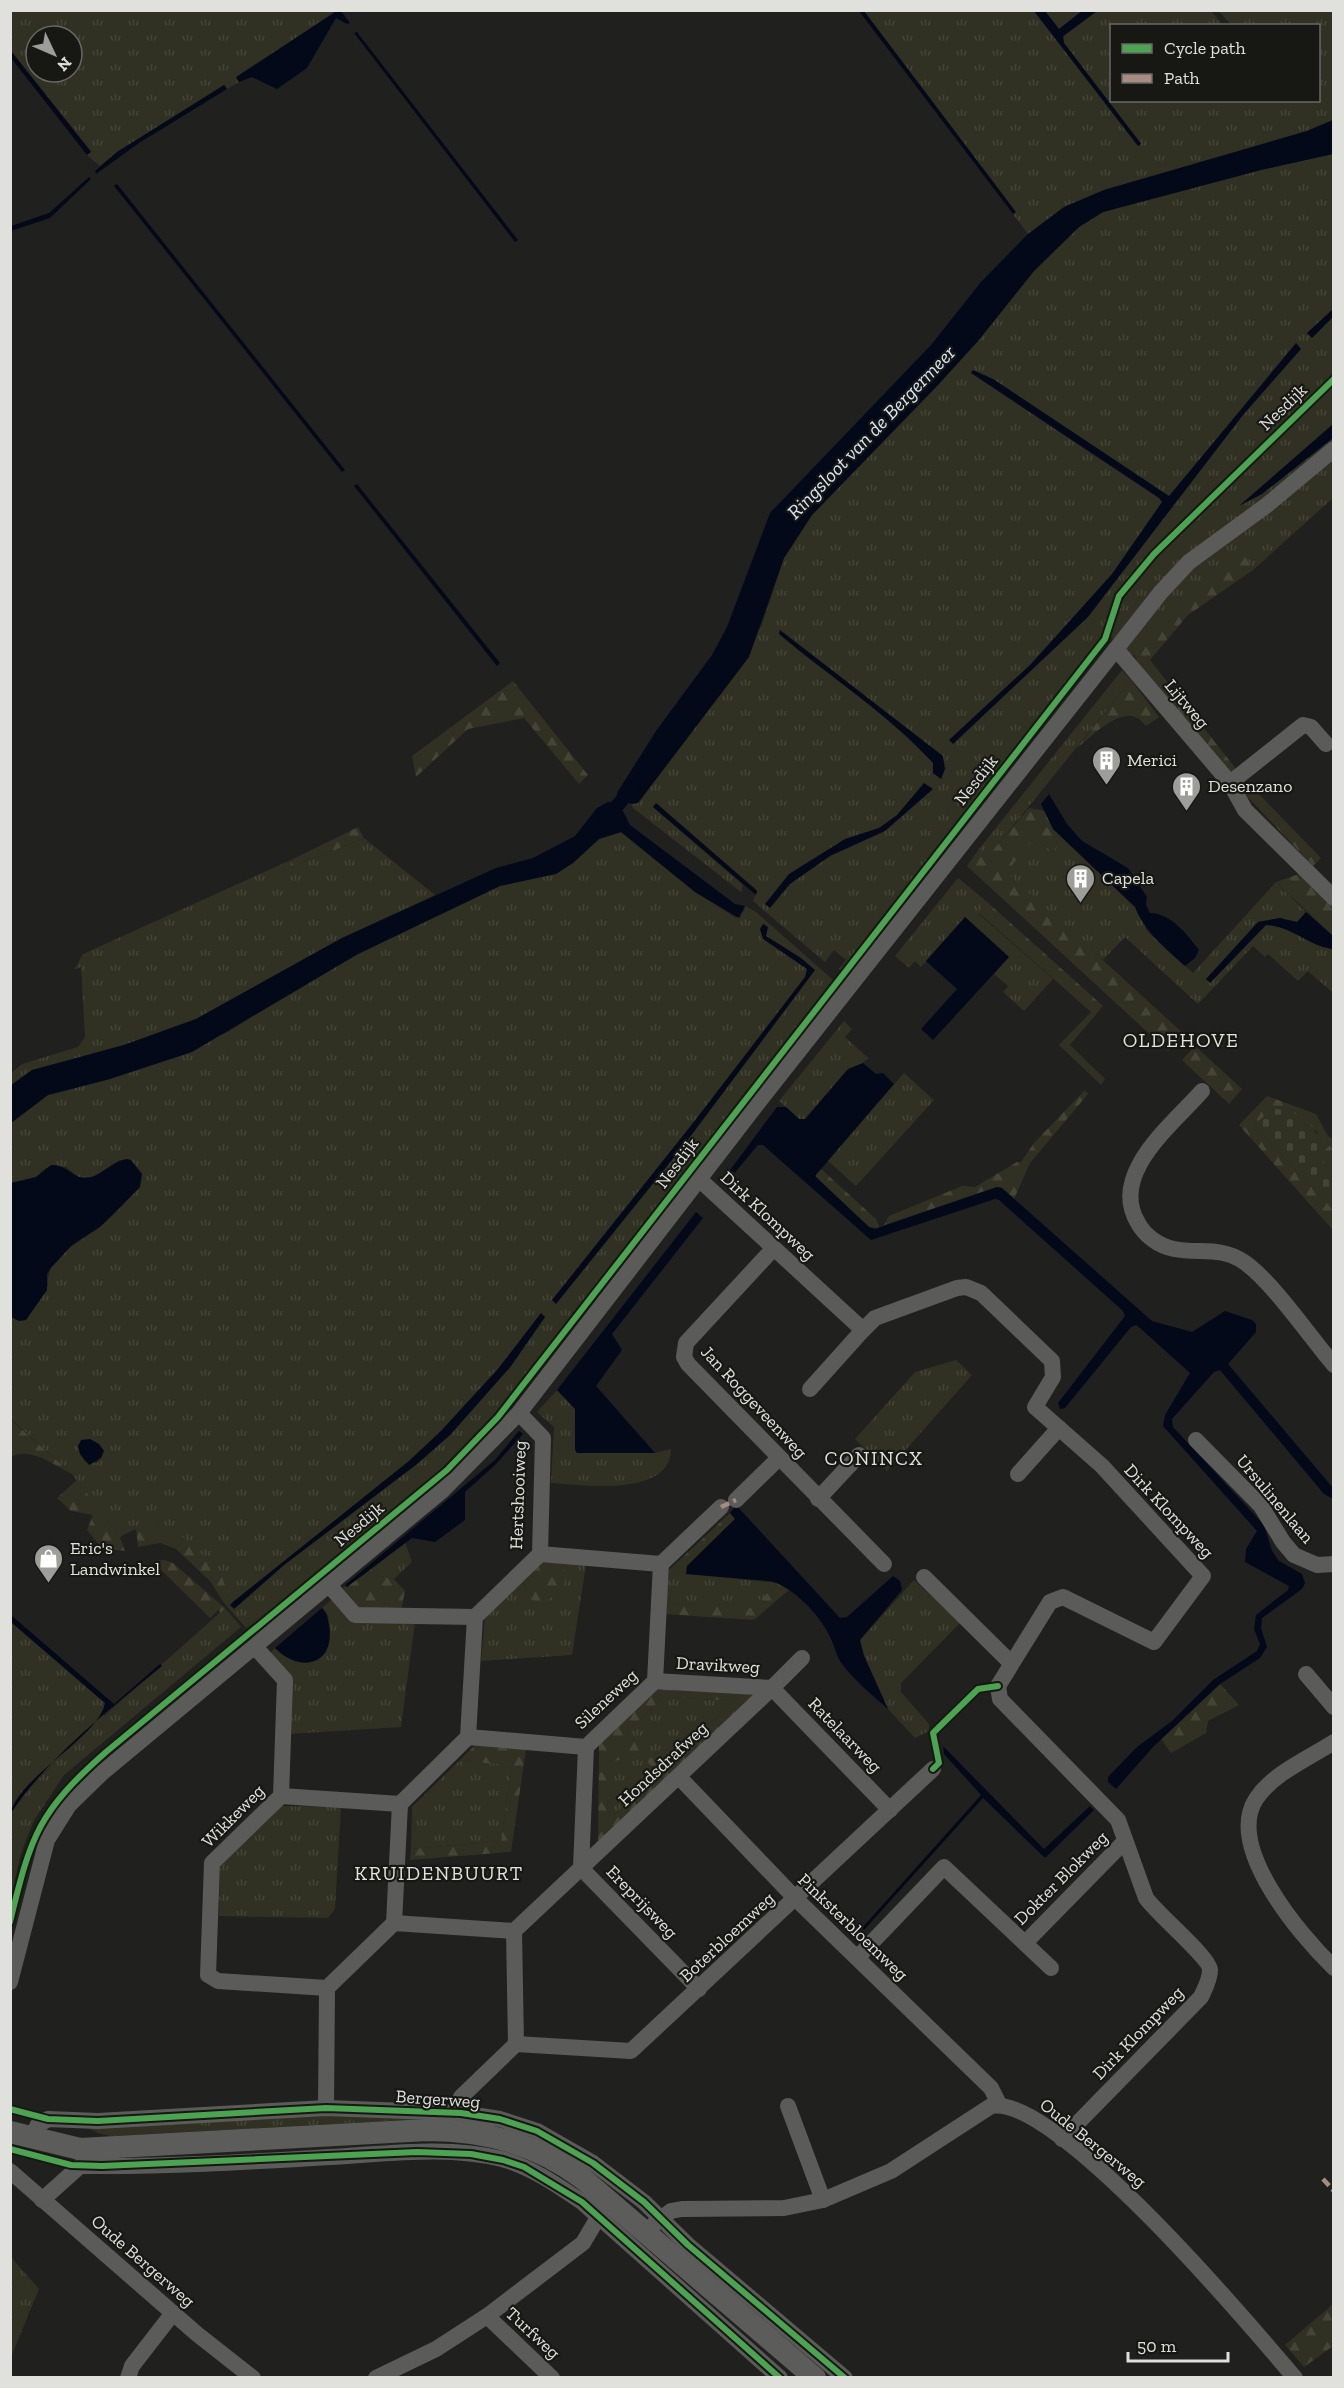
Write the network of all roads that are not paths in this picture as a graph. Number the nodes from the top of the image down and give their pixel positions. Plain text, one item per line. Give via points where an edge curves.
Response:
1 (1334, 449) edge
2 (1116, 649) junction
3 (1326, 744) dead end
4 (1230, 783) junction
5 (1334, 898) edge
6 (1202, 1091) dead end
7 (700, 1179) junction
8 (773, 1249) junction
9 (863, 1330) junction
10 (1334, 1365) edge
11 (810, 1389) dead end
12 (519, 1413) junction
13 (1059, 1428) junction
14 (1197, 1440) dead end
15 (859, 1455) dead end
16 (779, 1458) junction
17 (1018, 1474) dead end
18 (818, 1499) junction
19 (540, 1554) junction
20 (661, 1564) junction
21 (884, 1564) dead end
22 (1334, 1564) edge
23 (924, 1577) dead end
24 (329, 1585) junction
25 (475, 1617) junction
26 (255, 1647) junction
27 (802, 1658) dead end
28 (1011, 1663) junction
29 (1306, 1674) dead end
30 (655, 1681) junction
31 (772, 1688) junction
32 (1334, 1707) edge
33 (468, 1737) junction
34 (1334, 1742) edge
35 (586, 1747) junction
36 (933, 1769) dead end
37 (679, 1777) junction
38 (281, 1796) junction
39 (400, 1804) junction
40 (890, 1810) junction
41 (1125, 1841) junction
42 (581, 1868) junction
43 (796, 1899) junction
44 (394, 1923) junction
45 (514, 1930) junction
46 (1025, 1943) junction
47 (857, 1958) junction
48 (1051, 1968) dead end
49 (1334, 1968) edge
50 (10, 1982) edge
51 (327, 1988) junction
52 (699, 1989) junction
53 (516, 2044) junction
54 (999, 2104) junction
55 (788, 2106) dead end
56 (326, 2108) junction
57 (461, 2114) junction
58 (10, 2120) edge
59 (37, 2126) junction
60 (10, 2132) edge
61 (1062, 2139) junction
62 (120, 2145) junction
63 (10, 2171) edge
64 (42, 2200) junction
65 (823, 2200) junction
66 (604, 2209) junction
67 (655, 2231) junction
68 (660, 2272) junction
69 (737, 2310) junction
70 (173, 2313) junction
71 (487, 2316) junction
72 (710, 2317) junction
73 (128, 2378) edge
74 (253, 2378) edge
75 (376, 2378) edge
76 (552, 2378) edge
77 (780, 2378) edge
78 (815, 2378) edge
79 (845, 2378) edge
80 (1295, 2378) edge

1 - 2 street, Nesdijk via 1189,562
2 - 4 street, Lijtweg
2 - 7 street, Nesdijk
3 - 4 street via 1311,727 1303,725
4 - 5 street, Lijtweg via 1245,810
6 - 10 street via 1135,1169 1129,1197 1134,1216 1144,1232 1166,1247 1213,1250 1243,1262 1260,1276
7 - 8 street, Dirk Klompweg
7 - 12 street, Nesdijk
8 - 9 street, Dirk Klompweg
8 - 16 street, Jan Roggeveenweg via 686,1343 684,1357
9 - 11 street
9 - 13 street, Dirk Klompweg via 875,1318 957,1288 974,1289 1052,1361 1053,1377 1035,1407
12 - 19 street, Hertshooiweg via 543,1438
12 - 24 street, Nesdijk via 455,1479
13 - 17 street
13 - 28 street, Dirk Klompweg via 1101,1466 1203,1576 1154,1642 1063,1597 1050,1602
14 - 22 street, Ursulinenlaan via 1261,1506 1294,1555 1317,1564
15 - 18 street
16 - 18 street, Jan Roggeveenweg
16 - 20 street
18 - 21 street, Jan Roggeveenweg
19 - 20 street
19 - 25 street, Hertshooiweg
20 - 30 street, Sileneweg
23 - 28 street
24 - 25 street via 355,1615
24 - 26 street, Nesdijk
25 - 33 street
26 - 38 street, Wikkeweg via 285,1680
26 - 50 street, Nesdijk via 103,1772 63,1813 42,1852
27 - 31 street, Dravikweg
28 - 41 street, Dirk Klompweg via 998,1686 1000,1699 1118,1820
29 - 32 street
30 - 31 street, Dravikweg
30 - 35 street, Sileneweg
31 - 37 street, Hondsdrafweg
31 - 40 street, Ratelaarweg
33 - 35 street, Sileneweg
33 - 39 street
34 - 49 street via 1277,1779 1257,1798 1249,1815 1248,1832 1264,1877
35 - 42 street
36 - 40 street, Boterbloemweg
37 - 42 street, Hondsdrafweg
37 - 43 street, Pinksterbloemweg
38 - 39 street
38 - 51 street, Wikkeweg via 212,1863 208,1975 218,1981
39 - 44 street
40 - 43 street, Boterbloemweg
41 - 46 street, Dokter Blokweg
41 - 61 street, Dirk Klompweg via 1146,1898 1204,1958 1210,1968 1209,1982 1201,1996
42 - 45 street, Hondsdrafweg
42 - 52 street, Ereprijsweg
43 - 47 street, Pinksterbloemweg
43 - 52 street, Boterbloemweg
44 - 45 street
44 - 51 street
45 - 53 street
46 - 47 street via 944,1867
46 - 48 street
47 - 54 street, Pinksterbloemweg via 991,2088
51 - 56 street
52 - 53 street, Boterbloemweg via 632,2051
53 - 57 street via 461,2097
54 - 61 street, Oude Bergerweg via 1021,2110
54 - 65 street via 980,2111 891,2171
55 - 65 street
56 - 57 street, Bergerweg
56 - 59 street, Bergerweg via 98,2121 48,2119
57 - 67 street, Bergerweg via 500,2119 555,2140 644,2202
58 - 59 main road, Bergerweg
59 - 62 main road, Bergerweg
60 - 62 main road, Bergerweg via 80,2149
61 - 80 street, Oude Bergerweg via 1156,2221
62 - 66 main road, Bergerweg via 466,2131 504,2138 562,2164
63 - 64 street, Oude Bergerweg
64 - 66 street, Bergerweg via 80,2166 417,2152 471,2154 503,2160
64 - 70 street, Oude Bergerweg
65 - 67 street via 784,2208 671,2211
66 - 67 main road, Bergerweg
66 - 68 street, Bergerweg via 618,2232
66 - 71 street via 583,2243
67 - 68 street
67 - 69 main road, Bergerweg
67 - 79 street, Bergerweg via 688,2245
68 - 72 street, Bergerweg
69 - 72 street
69 - 78 main road, Bergerweg
70 - 73 street via 132,2366
70 - 74 street, Oude Bergerweg
71 - 75 street via 436,2349
71 - 76 street, Turfweg
72 - 77 street, Bergerweg

